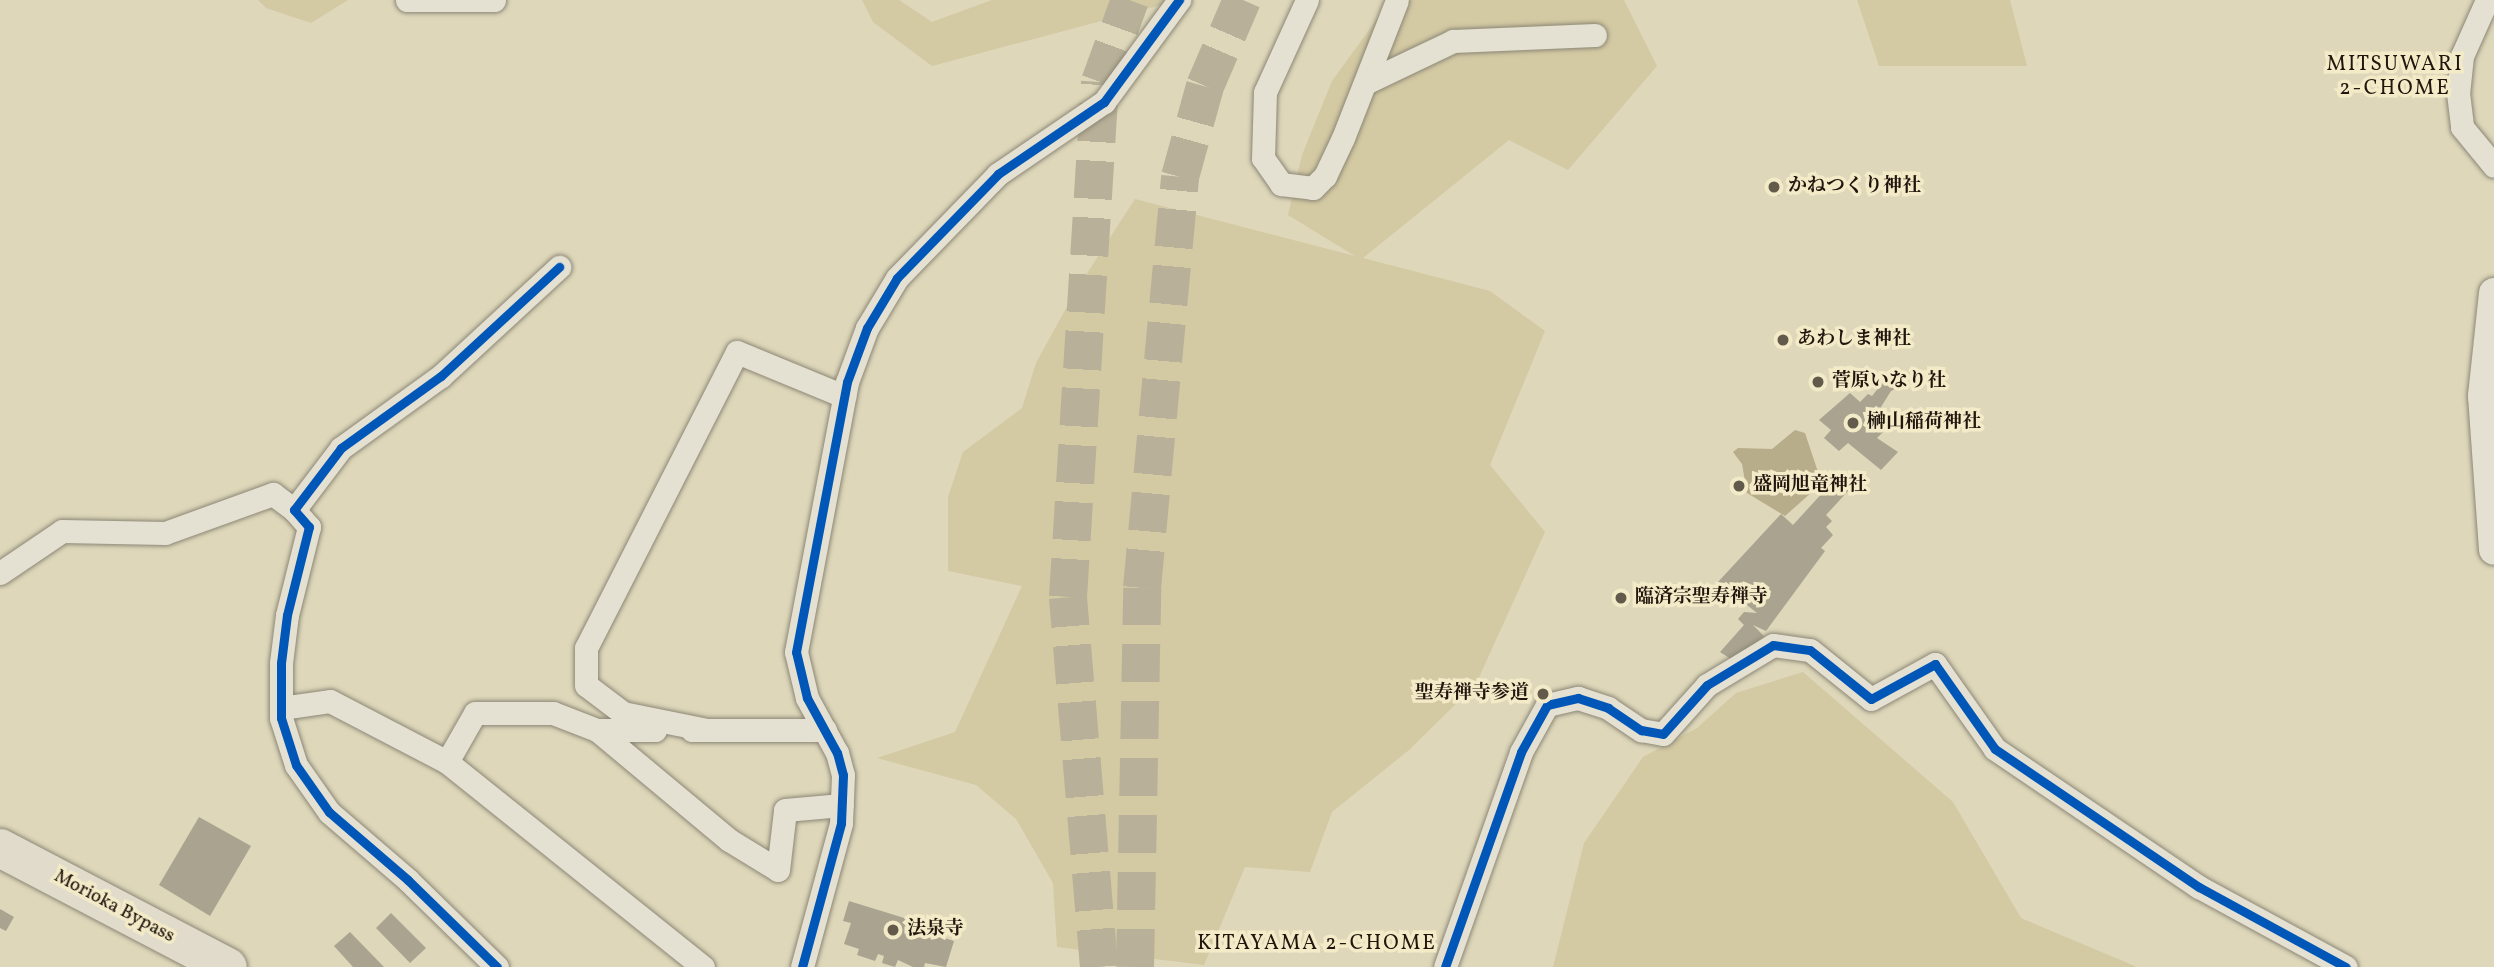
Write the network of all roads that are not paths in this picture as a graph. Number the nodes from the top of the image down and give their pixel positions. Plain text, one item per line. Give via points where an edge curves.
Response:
1 (407, 0) edge
2 (494, 0) edge
3 (1179, 0) edge
4 (1307, 0) edge
5 (1397, 0) edge
6 (2487, 0) edge
7 (1595, 35) dead end
8 (1366, 83) junction
9 (2494, 166) edge
10 (559, 267) dead end
11 (2494, 293) edge
12 (844, 396) junction
13 (294, 510) junction
14 (2494, 550) edge
15 (0, 573) edge
16 (281, 708) junction
17 (597, 730) junction
18 (707, 730) junction
19 (825, 730) junction
20 (447, 762) junction
21 (842, 805) junction
22 (0, 848) edge
23 (0, 873) edge
24 (494, 966) edge
25 (183, 967) edge
26 (228, 967) edge
27 (703, 967) edge
28 (802, 967) edge
29 (1445, 967) edge
30 (2346, 967) edge

1 - 2 street
3 - 12 street via 1104,102 998,174 897,278 867,328
4 - 8 street via 1265,92 1263,158 1281,184 1313,188 1325,176
5 - 8 street
6 - 9 street via 2476,16 2462,56 2458,93 2462,127
7 - 8 street via 1454,41
10 - 13 street via 441,376 341,449
11 - 14 street via 2483,396
12 - 18 street via 737,352 586,648 586,684 623,713
12 - 19 street via 796,652 807,698
13 - 15 street via 273,494 165,533 62,531
13 - 16 street via 309,527 286,615
16 - 20 street via 330,701
16 - 24 street via 296,765 329,811 408,880
17 - 18 street
17 - 20 street via 553,713 475,713
17 - 21 street via 729,840 779,870 785,810
18 - 19 street
19 - 21 street via 843,775
20 - 27 street
21 - 28 street
22 - 26 highway, Morioka Bypass
23 - 25 highway, Morioka Bypass
29 - 30 street via 1521,752 1546,705 1578,698 1608,708 1641,730 1663,734 1707,685 1773,645 1810,650 1871,699 1935,664 1995,750 2199,887

